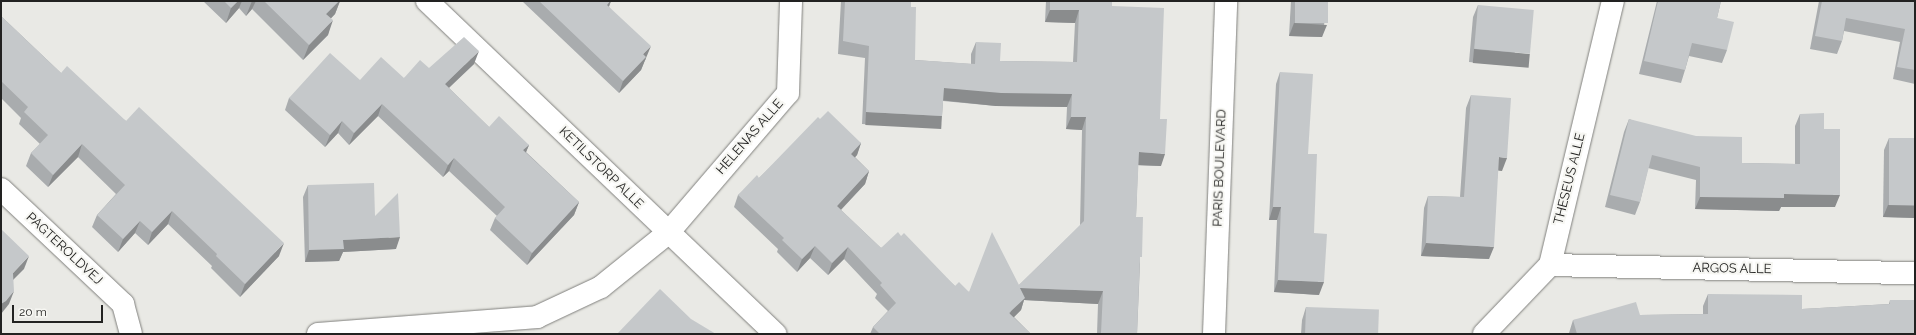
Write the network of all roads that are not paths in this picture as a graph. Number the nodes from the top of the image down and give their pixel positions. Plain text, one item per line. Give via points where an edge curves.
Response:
1 (427, 1) edge
2 (791, 1) edge
3 (1226, 1) edge
4 (1613, 1) edge
5 (1, 190) edge
6 (668, 233) junction
7 (1550, 265) junction
8 (1915, 273) edge
9 (131, 334) edge
10 (318, 334) edge
11 (775, 334) edge
12 (1214, 334) edge
13 (1484, 334) edge

1 - 6 street, KETILSTORP ALLE
2 - 6 street, HELENAS ALLE via 788,93
3 - 12 street, PARIS BOULEVARD
4 - 7 street, THESEUS ALLE
5 - 9 street, PAGTEROLDVEJ via 123,304
6 - 10 street, HELENAS ALLE via 601,287 537,317
6 - 11 street, KETILSTORP ALLE
7 - 8 street, ARGOS ALLE
7 - 13 street

